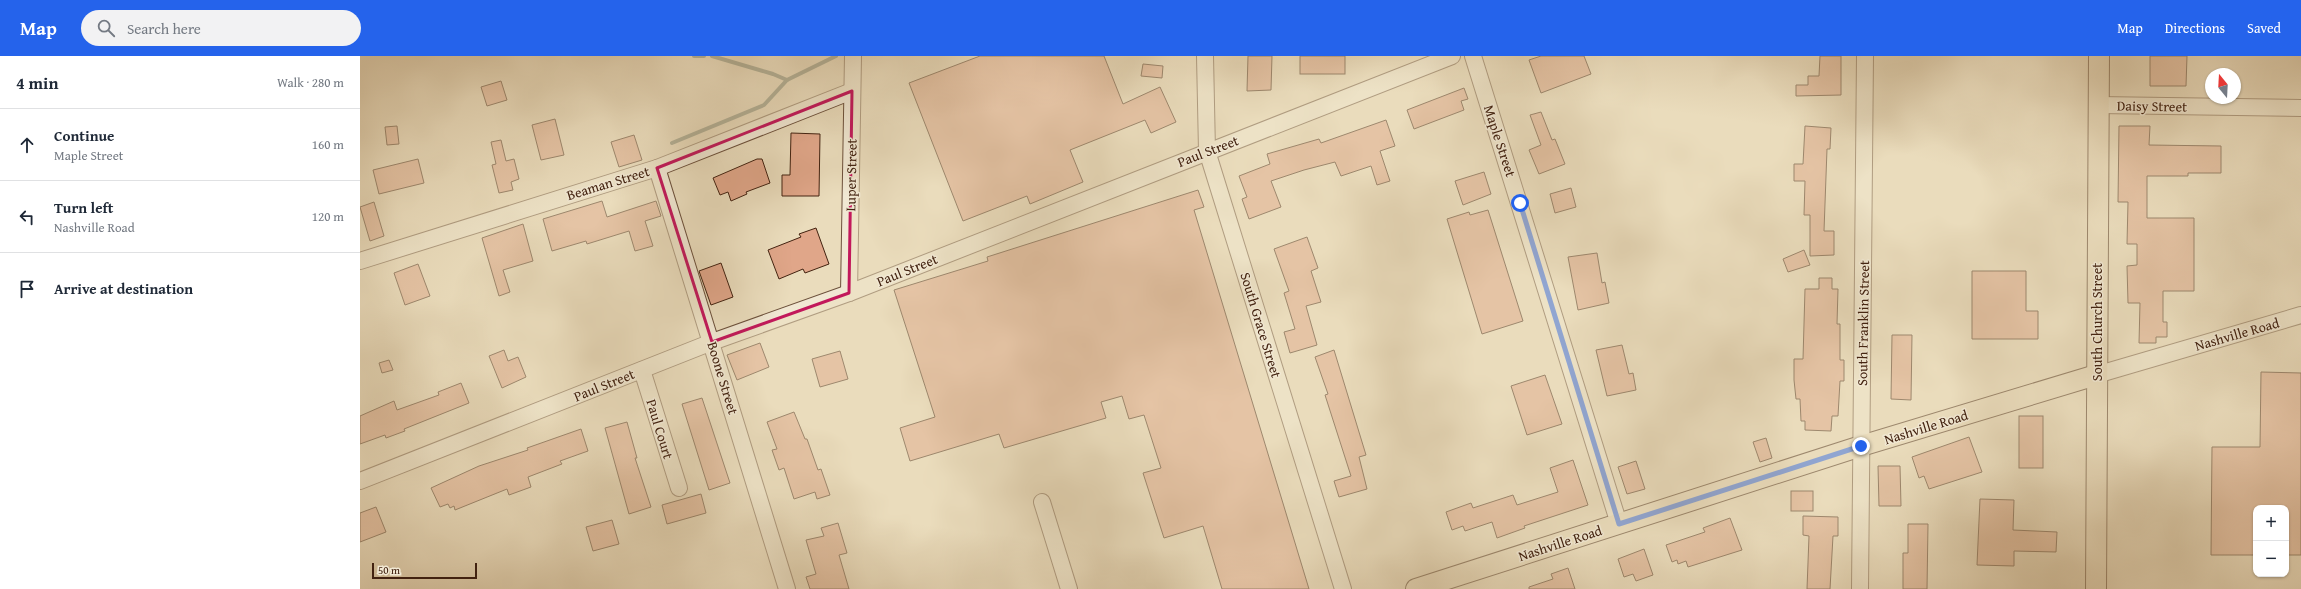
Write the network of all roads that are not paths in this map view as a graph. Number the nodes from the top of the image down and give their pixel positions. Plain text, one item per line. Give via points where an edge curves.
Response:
1 (853, 56) edge
2 (1205, 56) edge
3 (1452, 56) edge
4 (1473, 56) edge
5 (1866, 56) edge
6 (2099, 56) edge
7 (852, 91) junction
8 (2098, 105) junction
9 (2301, 108) edge
10 (1207, 151) junction
11 (657, 168) junction
12 (360, 261) edge
13 (849, 293) junction
14 (2301, 315) edge
15 (712, 342) junction
16 (642, 370) junction
17 (2096, 375) junction
18 (1861, 446) junction
19 (360, 481) edge
20 (679, 488) dead end
21 (1042, 502) dead end
22 (1619, 524) junction
23 (1453, 583) edge
24 (786, 589) edge
25 (1069, 589) edge
26 (1343, 589) edge
27 (1416, 589) edge
28 (1860, 589) edge
29 (2096, 589) edge

1 - 7 street, Luper Street
2 - 10 street, South Grace Street
3 - 10 street, Paul Street
4 - 22 street, Maple Street
5 - 18 street, South Franklin Street
6 - 8 main road, South Church Street
7 - 11 street, Beaman Street
7 - 13 street, Luper Street
8 - 9 street, Daisy Street
8 - 17 main road, South Church Street
10 - 13 street, Paul Street
10 - 26 street, South Grace Street
11 - 12 street, Beaman Street
11 - 15 street, Boone Street
13 - 15 street, Paul Street
14 - 17 street, Nashville Road
15 - 16 street, Paul Street
15 - 24 street, Boone Street
16 - 19 street, Paul Street
16 - 20 street, Paul Court
17 - 18 main road, Nashville Road
17 - 29 main road, South Church Street
18 - 22 main road, Nashville Road
18 - 28 street, South Franklin Street
21 - 25 street
22 - 23 main road, Nashville Road
23 - 27 main road, Nashville Road

